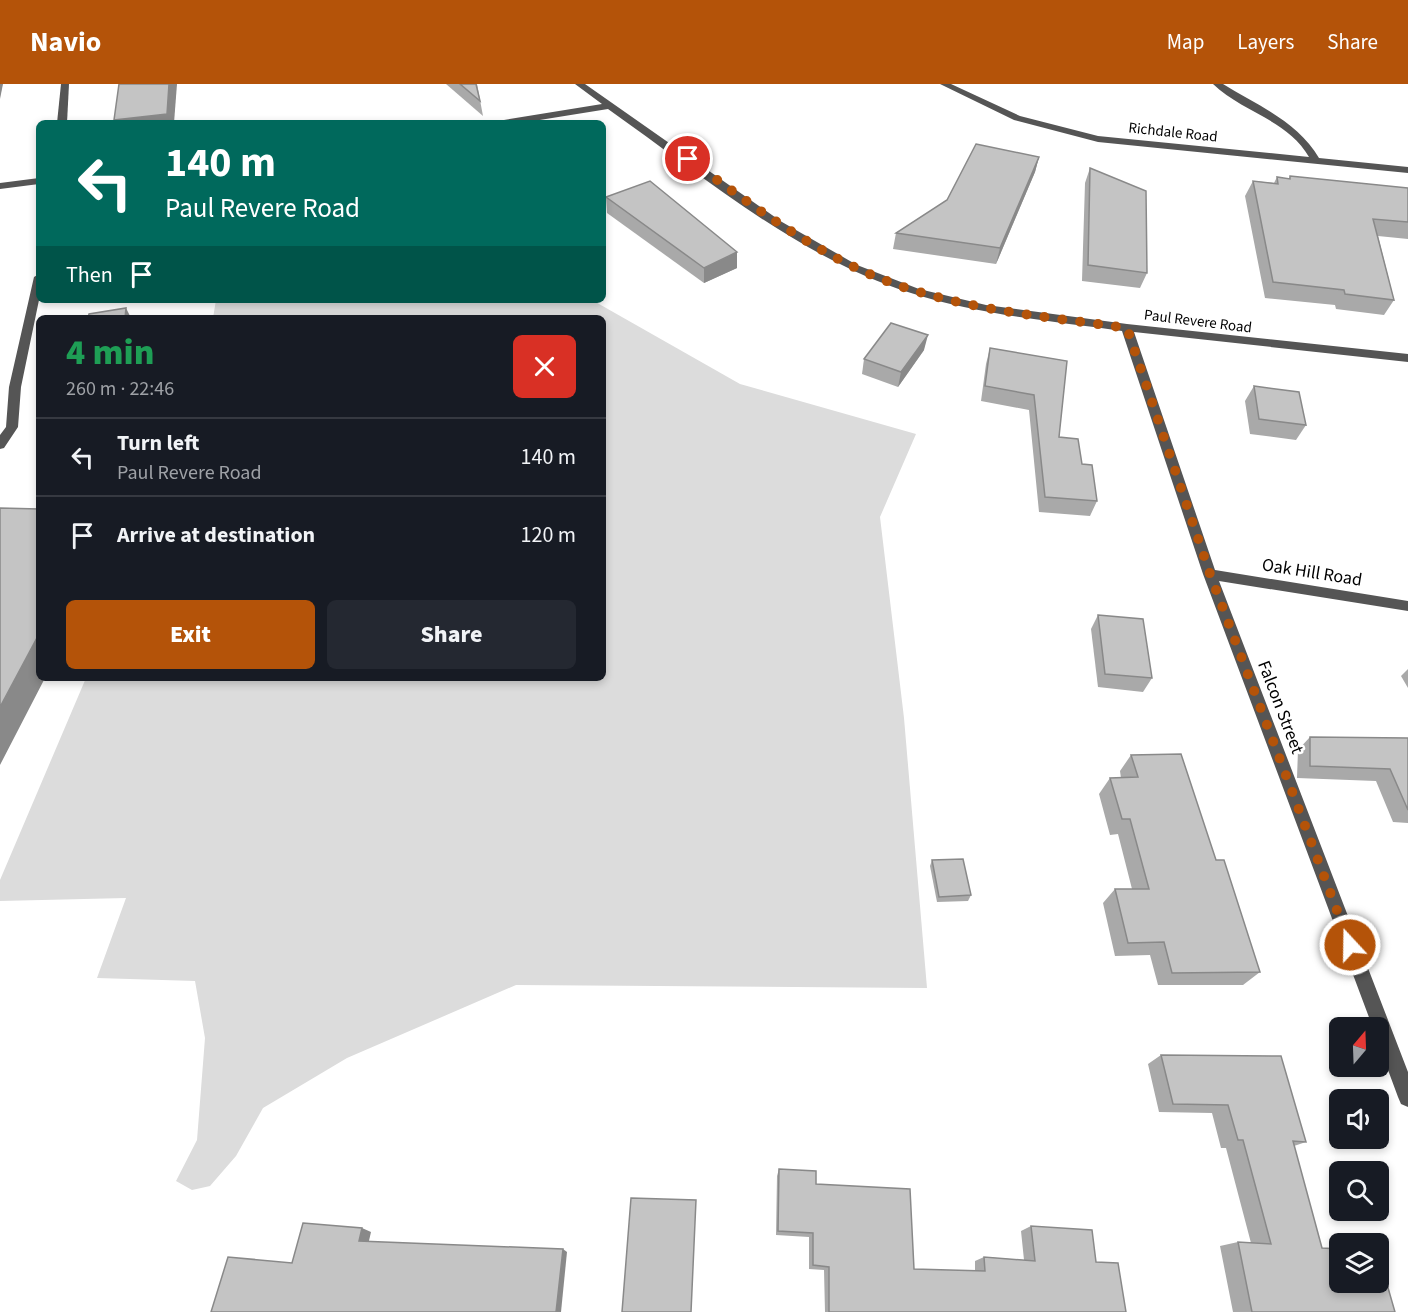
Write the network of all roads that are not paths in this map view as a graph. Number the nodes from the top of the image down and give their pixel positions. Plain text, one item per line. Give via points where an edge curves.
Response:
1 (65, 84) edge
2 (579, 84) edge
3 (944, 84) edge
4 (1217, 84) edge
5 (609, 106) junction
6 (62, 120) edge
7 (523, 120) edge
8 (1316, 160) junction
9 (1408, 170) edge
10 (36, 182) edge
11 (0, 186) edge
12 (36, 291) edge
13 (1127, 328) junction
14 (1408, 358) edge
15 (0, 445) edge
16 (1210, 574) junction
17 (1408, 606) edge
18 (1408, 1097) edge

1 - 6 street
2 - 5 street, Paul Revere Road
3 - 8 street, Richdale Road via 1017,118 1077,135
4 - 8 street via 1294,134
5 - 7 street
5 - 13 street, Paul Revere Road via 778,224 853,267 915,291 986,308
8 - 9 street, Richdale Road
10 - 11 street
12 - 15 street via 15,387 12,427
13 - 14 street, Paul Revere Road
13 - 16 street, Falcon Street
16 - 17 street, Oak Hill Road
16 - 18 street, Falcon Street

